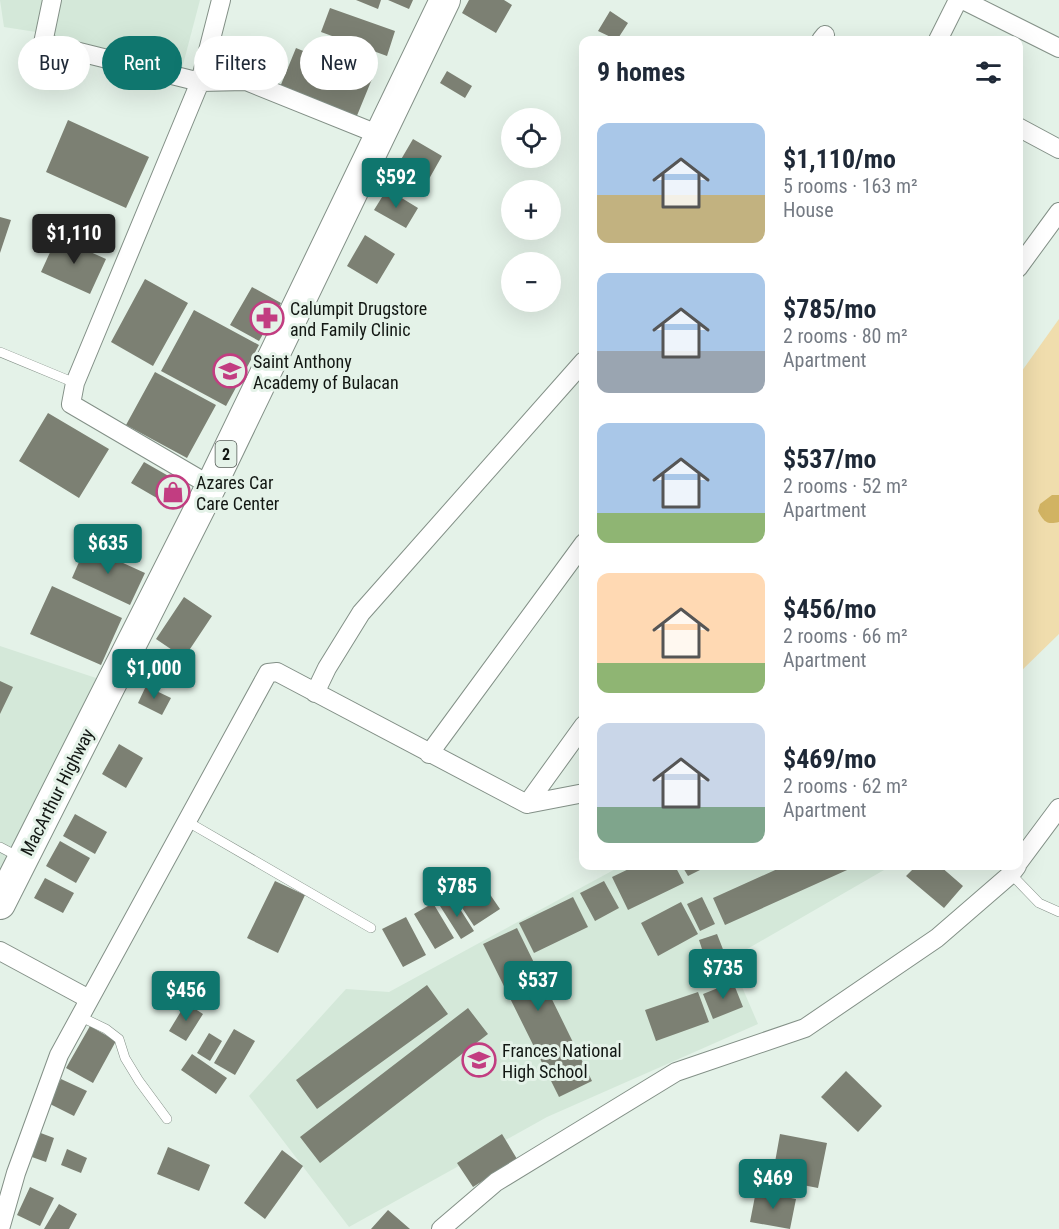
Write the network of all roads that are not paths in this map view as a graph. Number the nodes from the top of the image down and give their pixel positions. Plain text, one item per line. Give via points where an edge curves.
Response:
1 (52, 0) edge
2 (221, 0) edge
3 (445, 0) edge
4 (958, 0) edge
5 (963, 0) edge
6 (212, 36) edge
7 (941, 36) edge
8 (1059, 48) edge
9 (194, 81) edge
10 (197, 90) edge
11 (268, 90) edge
12 (1023, 130) edge
13 (380, 135) junction
14 (1059, 148) edge
15 (1059, 212) edge
16 (1023, 261) edge
17 (0, 352) edge
18 (579, 367) edge
19 (75, 383) junction
20 (211, 486) junction
21 (579, 550) edge
22 (315, 693) junction
23 (579, 732) edge
24 (429, 754) junction
25 (579, 794) edge
26 (527, 804) junction
27 (1059, 808) edge
28 (188, 822) junction
29 (11, 853) edge
30 (1023, 857) edge
31 (1013, 870) edge
32 (1016, 870) edge
33 (0, 904) edge
34 (1059, 912) edge
35 (371, 927) dead end
36 (0, 951) edge
37 (88, 999) junction
38 (79, 1016) junction
39 (167, 1119) dead end
40 (0, 1229) edge
41 (441, 1229) edge

1 - 9 street via 43,44
2 - 6 street
3 - 13 highway, MacArthur Highway / 2
4 - 7 street
5 - 8 street
10 - 19 street
11 - 13 street
12 - 14 street
13 - 20 highway, MacArthur Highway / 2
15 - 16 street
17 - 19 lane
18 - 22 street via 361,613
19 - 20 street via 72,404 79,410
20 - 29 highway, MacArthur Highway / 2
21 - 24 street
22 - 24 street
22 - 28 street via 277,672 268,673
23 - 26 street
24 - 26 street
25 - 26 street
27 - 30 street
28 - 35 lane
28 - 37 street
29 - 33 highway, MacArthur Highway / 2
31 - 41 street via 937,938 805,1028 676,1071 496,1182
32 - 34 lane via 1039,903
36 - 37 street
37 - 38 street
38 - 39 lane via 118,1039 139,1081
38 - 40 street via 59,1054

